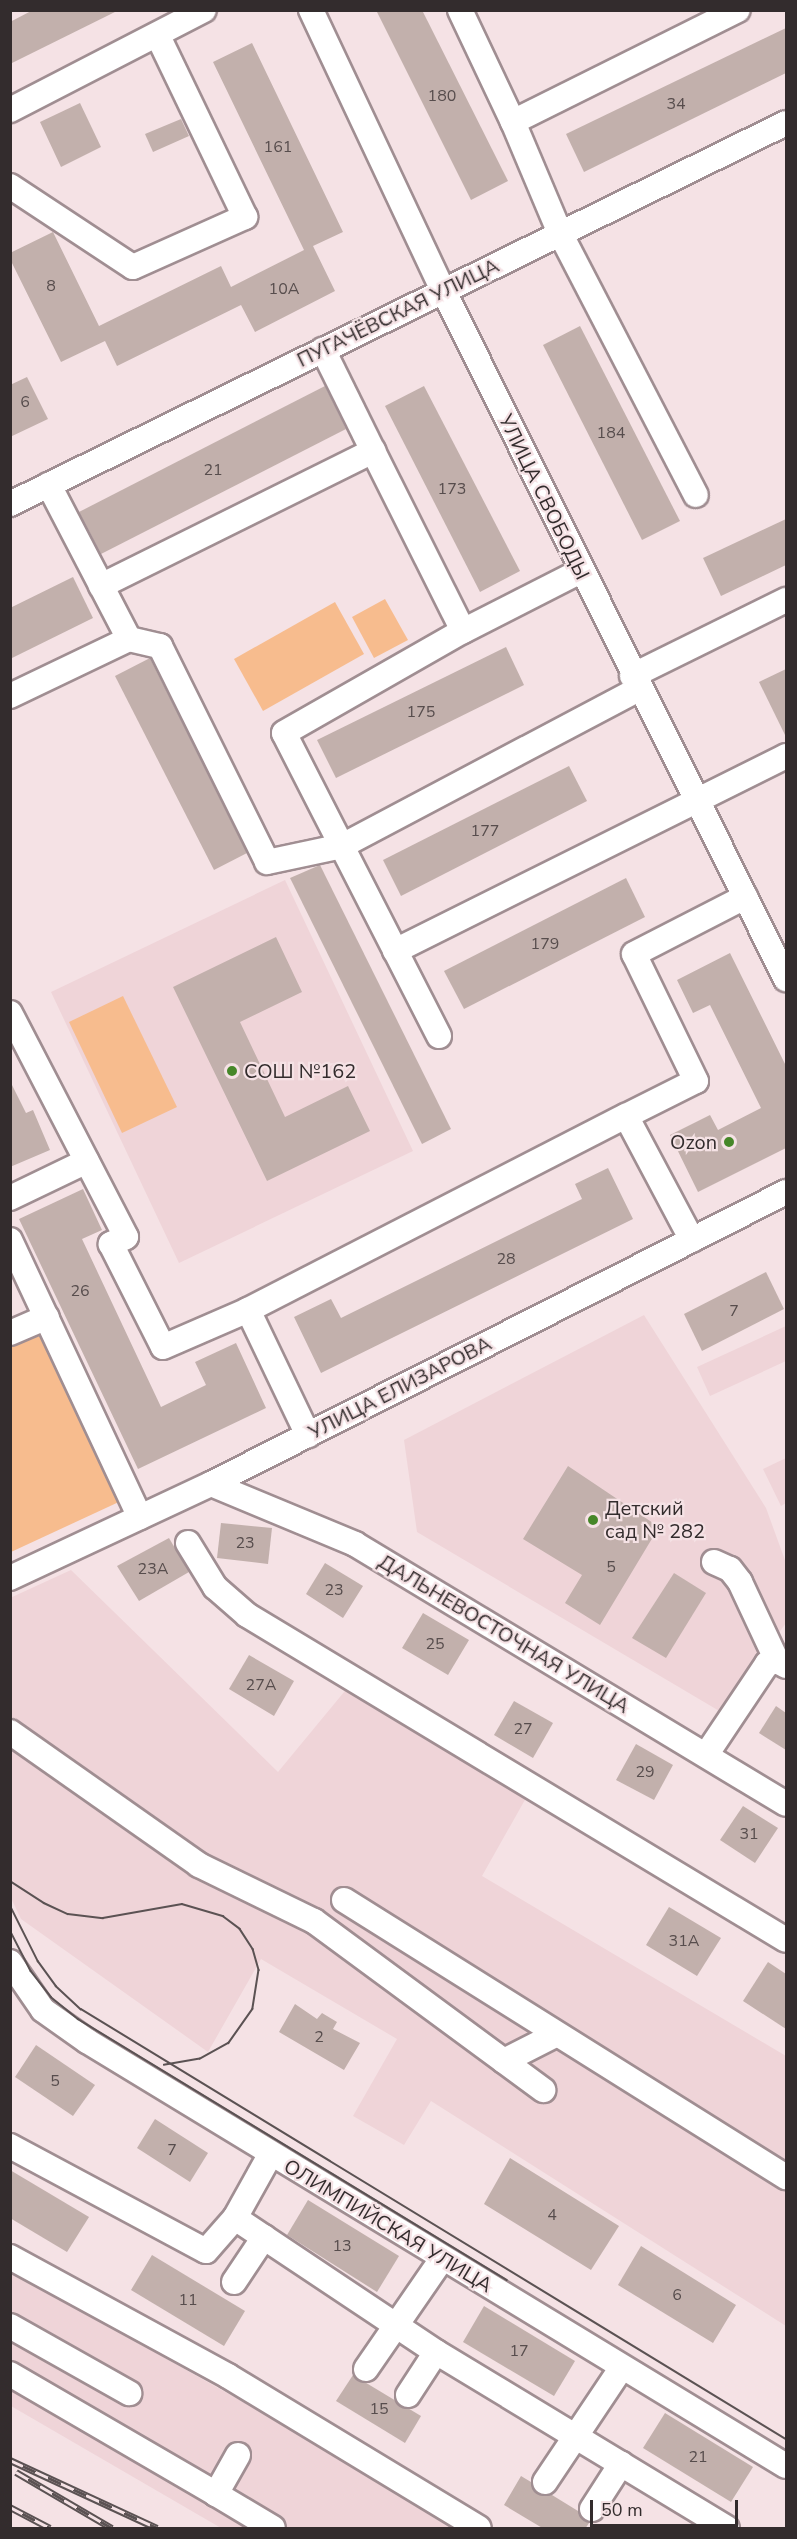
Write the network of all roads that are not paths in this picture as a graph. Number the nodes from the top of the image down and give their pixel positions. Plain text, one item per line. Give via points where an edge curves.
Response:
1 (204, 10) edge
2 (311, 10) edge
3 (460, 10) edge
4 (738, 10) edge
5 (158, 36) junction
6 (10, 110) edge
7 (513, 122) junction
8 (786, 123) edge
9 (10, 186) edge
10 (560, 233) junction
11 (443, 290) junction
12 (323, 350) junction
13 (373, 451) junction
14 (49, 485) junction
15 (696, 495) dead end
16 (10, 504) edge
17 (581, 571) junction
18 (101, 586) junction
19 (786, 600) edge
20 (463, 631) junction
21 (129, 639) junction
22 (636, 682) junction
23 (10, 696) edge
24 (786, 756) edge
25 (695, 799) junction
26 (342, 846) junction
27 (745, 897) junction
28 (395, 951) junction
29 (786, 979) edge
30 (10, 1013) edge
31 (439, 1036) dead end
32 (626, 1116) junction
33 (87, 1161) junction
34 (786, 1192) edge
35 (10, 1198) edge
36 (10, 1239) edge
37 (692, 1240) junction
38 (248, 1310) junction
39 (47, 1317) junction
40 (10, 1333) edge
41 (308, 1435) junction
42 (211, 1484) junction
43 (140, 1517) junction
44 (188, 1542) dead end
45 (714, 1562) dead end
46 (10, 1578) edge
47 (783, 1658) edge
48 (10, 1732) edge
49 (706, 1755) junction
50 (786, 1804) edge
51 (344, 1900) dead end
52 (786, 1940) edge
53 (10, 1962) edge
54 (557, 2034) junction
55 (504, 2061) junction
56 (543, 2090) dead end
57 (10, 2146) edge
58 (270, 2155) junction
59 (786, 2177) edge
60 (235, 2217) junction
61 (264, 2237) junction
62 (10, 2257) edge
63 (442, 2259) junction
64 (234, 2282) dead end
65 (10, 2326) edge
66 (396, 2326) junction
67 (436, 2352) junction
68 (622, 2367) junction
69 (366, 2369) dead end
70 (10, 2374) edge
71 (129, 2393) dead end
72 (408, 2395) dead end
73 (575, 2437) junction
74 (237, 2455) dead end
75 (621, 2464) junction
76 (786, 2466) edge
77 (545, 2482) dead end
78 (216, 2494) junction
79 (592, 2509) dead end
80 (273, 2529) edge
81 (479, 2529) edge
82 (727, 2529) edge

1 - 5 street
2 - 11 street, УЛИЦА СВОБОДЫ
3 - 7 street
4 - 7 street
5 - 6 street
5 - 9 street via 245,217 133,267
7 - 10 street
8 - 10 street, ПУГАЧЁВСКАЯ УЛИЦА
10 - 11 street, ПУГАЧЁВСКАЯ УЛИЦА
10 - 15 street
11 - 12 street, ПУГАЧЁВСКАЯ УЛИЦА
11 - 17 street, УЛИЦА СВОБОДЫ
12 - 13 street
12 - 14 street, ПУГАЧЁВСКАЯ УЛИЦА
13 - 18 street
13 - 20 street
14 - 16 street, ПУГАЧЁВСКАЯ УЛИЦА
14 - 18 street
17 - 20 street
17 - 22 street, УЛИЦА СВОБОДЫ
18 - 21 street
19 - 22 street
20 - 26 street via 284,734
21 - 23 street
21 - 26 street via 160,646 267,862
22 - 25 street, УЛИЦА СВОБОДЫ
22 - 26 street
24 - 25 street
25 - 27 street, УЛИЦА СВОБОДЫ
25 - 28 street
26 - 28 street
27 - 29 street, УЛИЦА СВОБОДЫ
27 - 32 street via 634,954 696,1081
28 - 31 street
30 - 33 street
32 - 37 street
32 - 38 street
33 - 35 street
33 - 38 street via 126,1237 111,1244 163,1347
34 - 37 street, УЛИЦА ЕЛИЗАРОВА
36 - 39 street
37 - 41 street, УЛИЦА ЕЛИЗАРОВА
38 - 41 street
39 - 40 street
39 - 43 street
41 - 42 street, УЛИЦА ЕЛИЗАРОВА
42 - 43 street, УЛИЦА ЕЛИЗАРОВА
42 - 49 street, ДАЛЬНЕВОСТОЧНАЯ УЛИЦА via 355,1544
43 - 46 street, УЛИЦА ЕЛИЗАРОВА
44 - 52 street via 215,1587 247,1615
45 - 47 street via 730,1569 740,1582
47 - 49 street via 767,1664
48 - 55 street via 198,1865 314,1921
49 - 50 street, ДАЛЬНЕВОСТОЧНАЯ УЛИЦА
51 - 54 street
53 - 58 street, ОЛИМПИЙСКАЯ УЛИЦА via 43,2010
54 - 55 street
54 - 59 street
55 - 56 street
57 - 60 street via 206,2250
58 - 60 street
58 - 63 street, ОЛИМПИЙСКАЯ УЛИЦА
60 - 61 street
61 - 64 street
61 - 66 street
62 - 81 street via 228,2376
63 - 66 street
63 - 68 street, ОЛИМПИЙСКАЯ УЛИЦА
65 - 71 street
66 - 67 street
66 - 69 street
67 - 72 street
67 - 73 street
68 - 73 street
68 - 76 street, ОЛИМПИЙСКАЯ УЛИЦА
70 - 78 street
73 - 75 street
73 - 77 street
74 - 78 street
75 - 79 street
75 - 82 street
78 - 80 street

